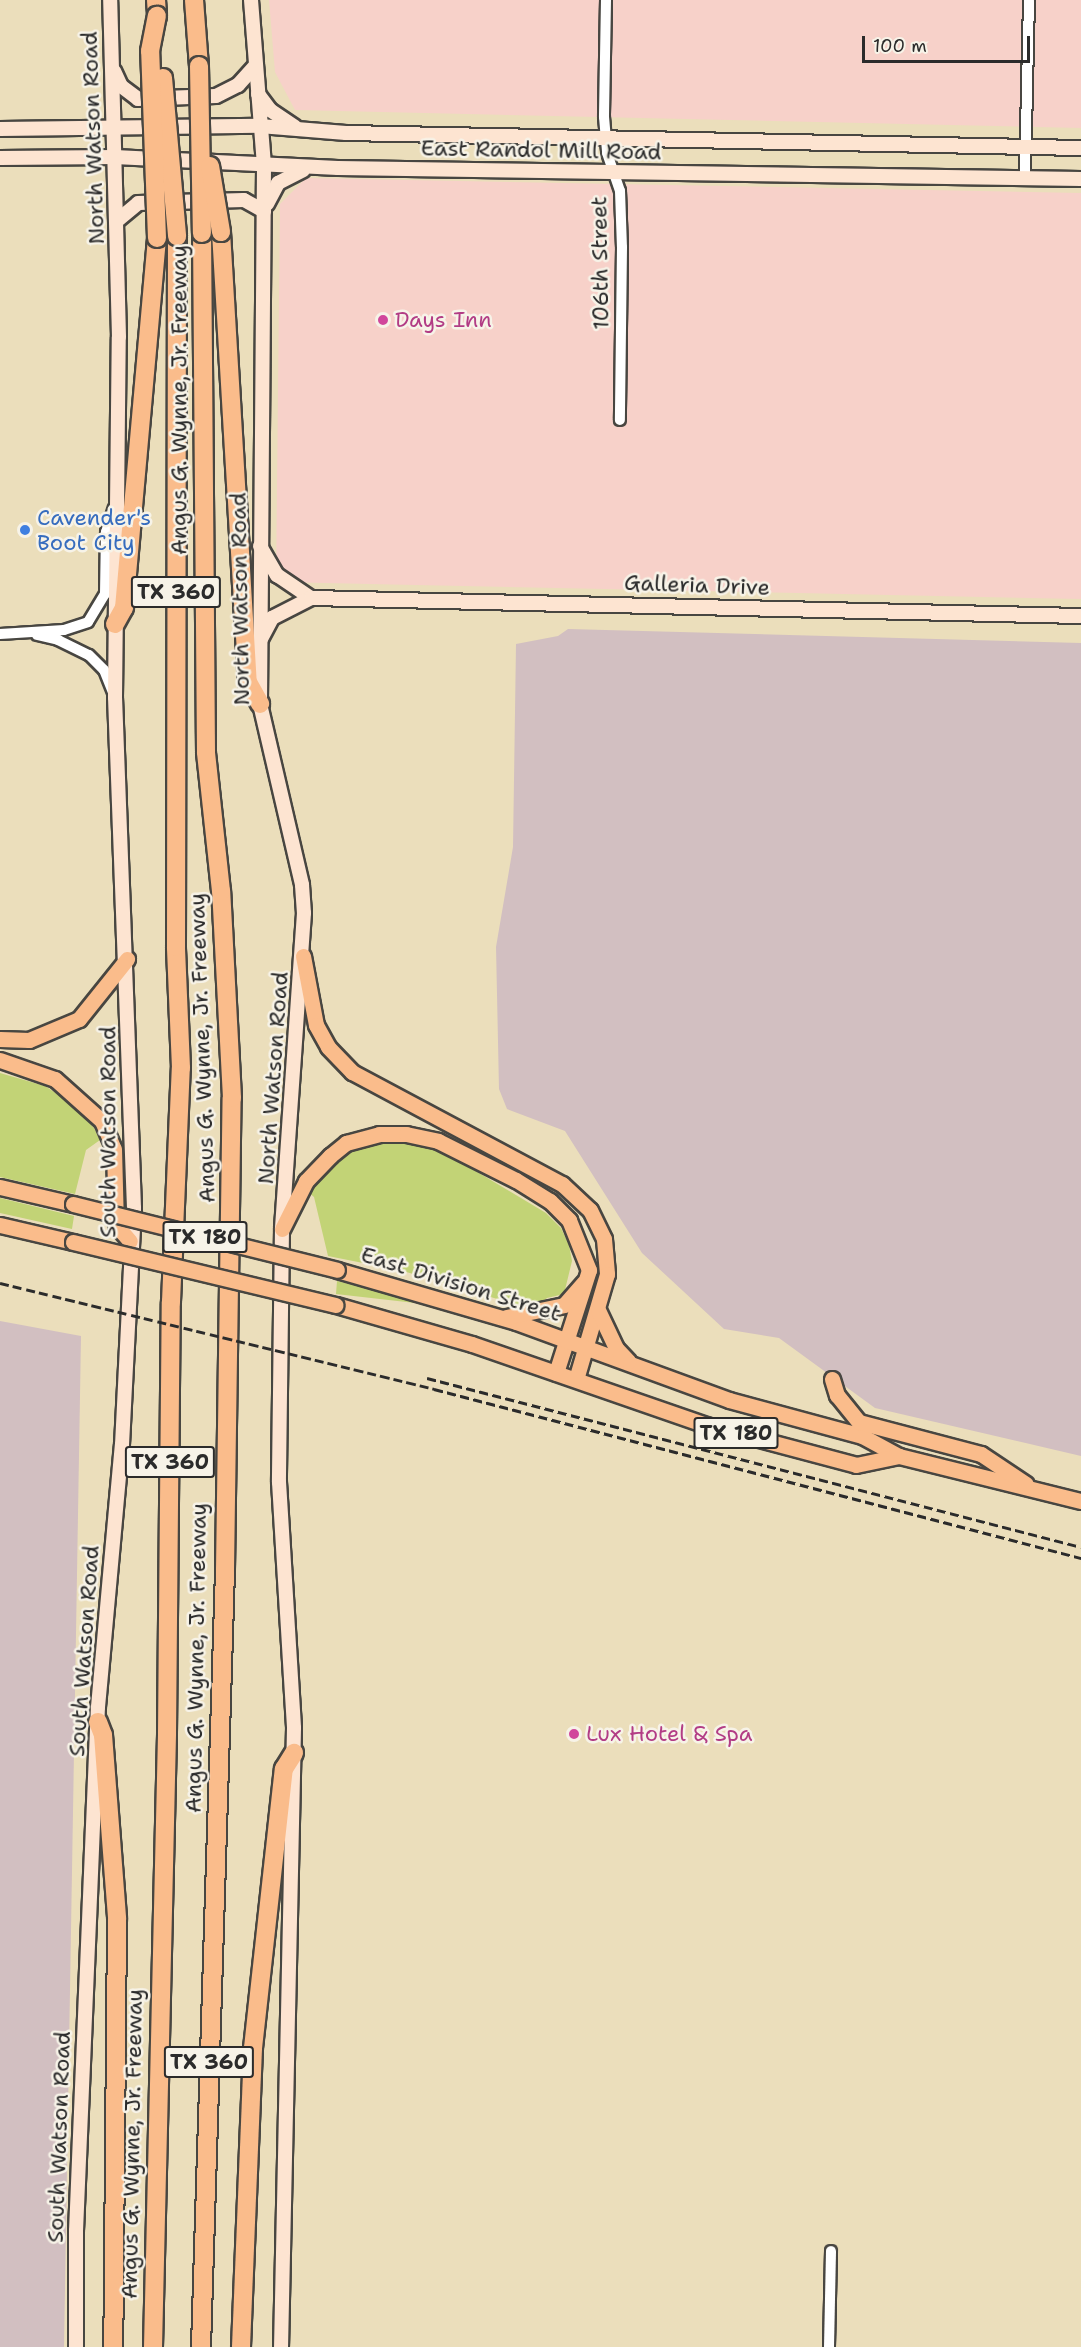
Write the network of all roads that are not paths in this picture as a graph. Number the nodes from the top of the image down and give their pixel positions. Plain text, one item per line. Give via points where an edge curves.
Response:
1 (110, 0) edge
2 (194, 0) edge
3 (251, 0) edge
4 (606, 0) edge
5 (1029, 0) edge
6 (157, 8) edge
7 (111, 66) junction
8 (255, 66) junction
9 (258, 94) junction
10 (201, 108) junction
11 (114, 126) junction
12 (260, 126) junction
13 (0, 129) edge
14 (299, 129) junction
15 (606, 139) junction
16 (1025, 148) junction
17 (1081, 148) edge
18 (115, 157) junction
19 (0, 158) edge
20 (264, 166) junction
21 (313, 168) junction
22 (615, 174) junction
23 (1025, 176) junction
24 (1081, 178) edge
25 (264, 212) junction
26 (118, 220) junction
27 (620, 420) dead end
28 (116, 503) junction
29 (259, 543) junction
30 (312, 598) junction
31 (1081, 616) edge
32 (115, 624) junction
33 (28, 633) junction
34 (0, 634) edge
35 (257, 647) junction
36 (115, 697) junction
37 (260, 704) junction
38 (303, 956) junction
39 (127, 959) junction
40 (0, 1039) edge
41 (0, 1060) edge
42 (0, 1187) edge
43 (0, 1225) edge
44 (282, 1229) junction
45 (130, 1241) junction
46 (587, 1277) junction
47 (598, 1310) junction
48 (502, 1318) junction
49 (568, 1340) junction
50 (586, 1348) junction
51 (632, 1365) junction
52 (556, 1373) junction
53 (576, 1379) junction
54 (832, 1379) dead end
55 (899, 1456) junction
56 (1033, 1489) junction
57 (1081, 1501) edge
58 (98, 1722) junction
59 (294, 1753) junction
60 (831, 2251) dead end
61 (76, 2347) edge
62 (113, 2347) edge
63 (153, 2347) edge
64 (201, 2347) edge
65 (241, 2347) edge
66 (281, 2347) edge
67 (829, 2347) edge

1 - 7 main road, North Watson Road
2 - 10 highway, Angus G. Wynne, Jr. Freeway / TX 360, bridge
3 - 8 main road, North Watson Road
4 - 15 street, 106th Street
5 - 16 street
6 - 32 highway, bridge via 150,51 157,238 124,608
6 - 63 highway, Angus G. Wynne, Jr. Freeway / TX 360, bridge via 177,236 176,947 181,1068 171,1302 167,1733
7 - 8 main road via 121,86 138,99 216,96 238,85
7 - 11 main road, North Watson Road
8 - 9 main road, North Watson Road
9 - 12 main road, North Watson Road
9 - 14 main road via 270,110
10 - 37 highway, bridge via 221,232 248,682
10 - 64 highway, Angus G. Wynne, Jr. Freeway / TX 360, bridge via 206,752 221,891 232,1110 225,1570
11 - 12 main road, East Randol Mill Road
11 - 13 main road, East Randol Mill Road
11 - 18 main road, North Watson Road
12 - 14 main road, East Randol Mill Road
12 - 20 main road, North Watson Road
14 - 15 main road, East Randol Mill Road
15 - 16 main road, East Randol Mill Road
15 - 22 street, 106th Street
16 - 17 main road, East Randol Mill Road
16 - 23 street
18 - 19 main road, East Randol Mill Road
18 - 20 main road, East Randol Mill Road
18 - 26 main road, North Watson Road
20 - 21 main road, East Randol Mill Road
20 - 25 main road, North Watson Road
21 - 22 main road, East Randol Mill Road
21 - 25 main road via 288,175 278,183
22 - 23 main road, East Randol Mill Road
22 - 27 street, 106th Street via 620,191 622,247
23 - 24 main road, East Randol Mill Road
25 - 26 main road via 244,200 138,202
25 - 29 main road, North Watson Road
26 - 28 main road, North Watson Road
28 - 32 main road, North Watson Road
28 - 33 street via 106,532 105,594 99,609 88,622
29 - 30 main road via 277,575
29 - 35 main road, North Watson Road
30 - 31 main road, Galleria Drive
30 - 35 main road via 272,618
32 - 36 main road, North Watson Road
33 - 34 street
33 - 36 street via 58,640 89,655 104,670
35 - 37 main road, North Watson Road
36 - 39 main road, North Watson Road
37 - 38 main road, North Watson Road via 302,885
38 - 44 main road, North Watson Road
38 - 47 main road via 316,1025 328,1047 352,1072 543,1172 585,1204 600,1227 606,1253 607,1274
39 - 40 main road via 79,1019 29,1040
39 - 45 main road, South Watson Road via 134,1208
41 - 45 main road via 55,1080 102,1122 114,1149 116,1225
42 - 48 main road, East Division Street / TX 180, bridge via 337,1270
43 - 52 main road, East Division Street / TX 180, bridge via 336,1305
44 - 46 main road via 306,1181 346,1143 380,1134 406,1134 438,1142 476,1160 561,1210 581,1243
44 - 59 main road via 279,1482
45 - 58 main road, South Watson Road via 122,1445
46 - 48 main road via 564,1305
46 - 49 main road
47 - 50 main road
47 - 51 main road via 616,1348
48 - 49 main road, East Division Street / TX 180
49 - 50 main road, East Division Street / TX 180
49 - 52 main road
50 - 51 main road, East Division Street / TX 180
50 - 53 main road
51 - 55 main road, East Division Street / TX 180 via 729,1400 862,1436
52 - 53 main road, East Division Street / TX 180
53 - 55 main road, East Division Street / TX 180 via 706,1425 856,1465
54 - 56 main road via 837,1395 859,1422 981,1454
55 - 56 main road, East Division Street / TX 180
56 - 57 main road, East Division Street / TX 180
58 - 61 main road, South Watson Road via 76,2220
58 - 62 highway via 104,1735 117,1919
59 - 65 highway via 284,1768 253,2048
59 - 66 main road
60 - 67 street

